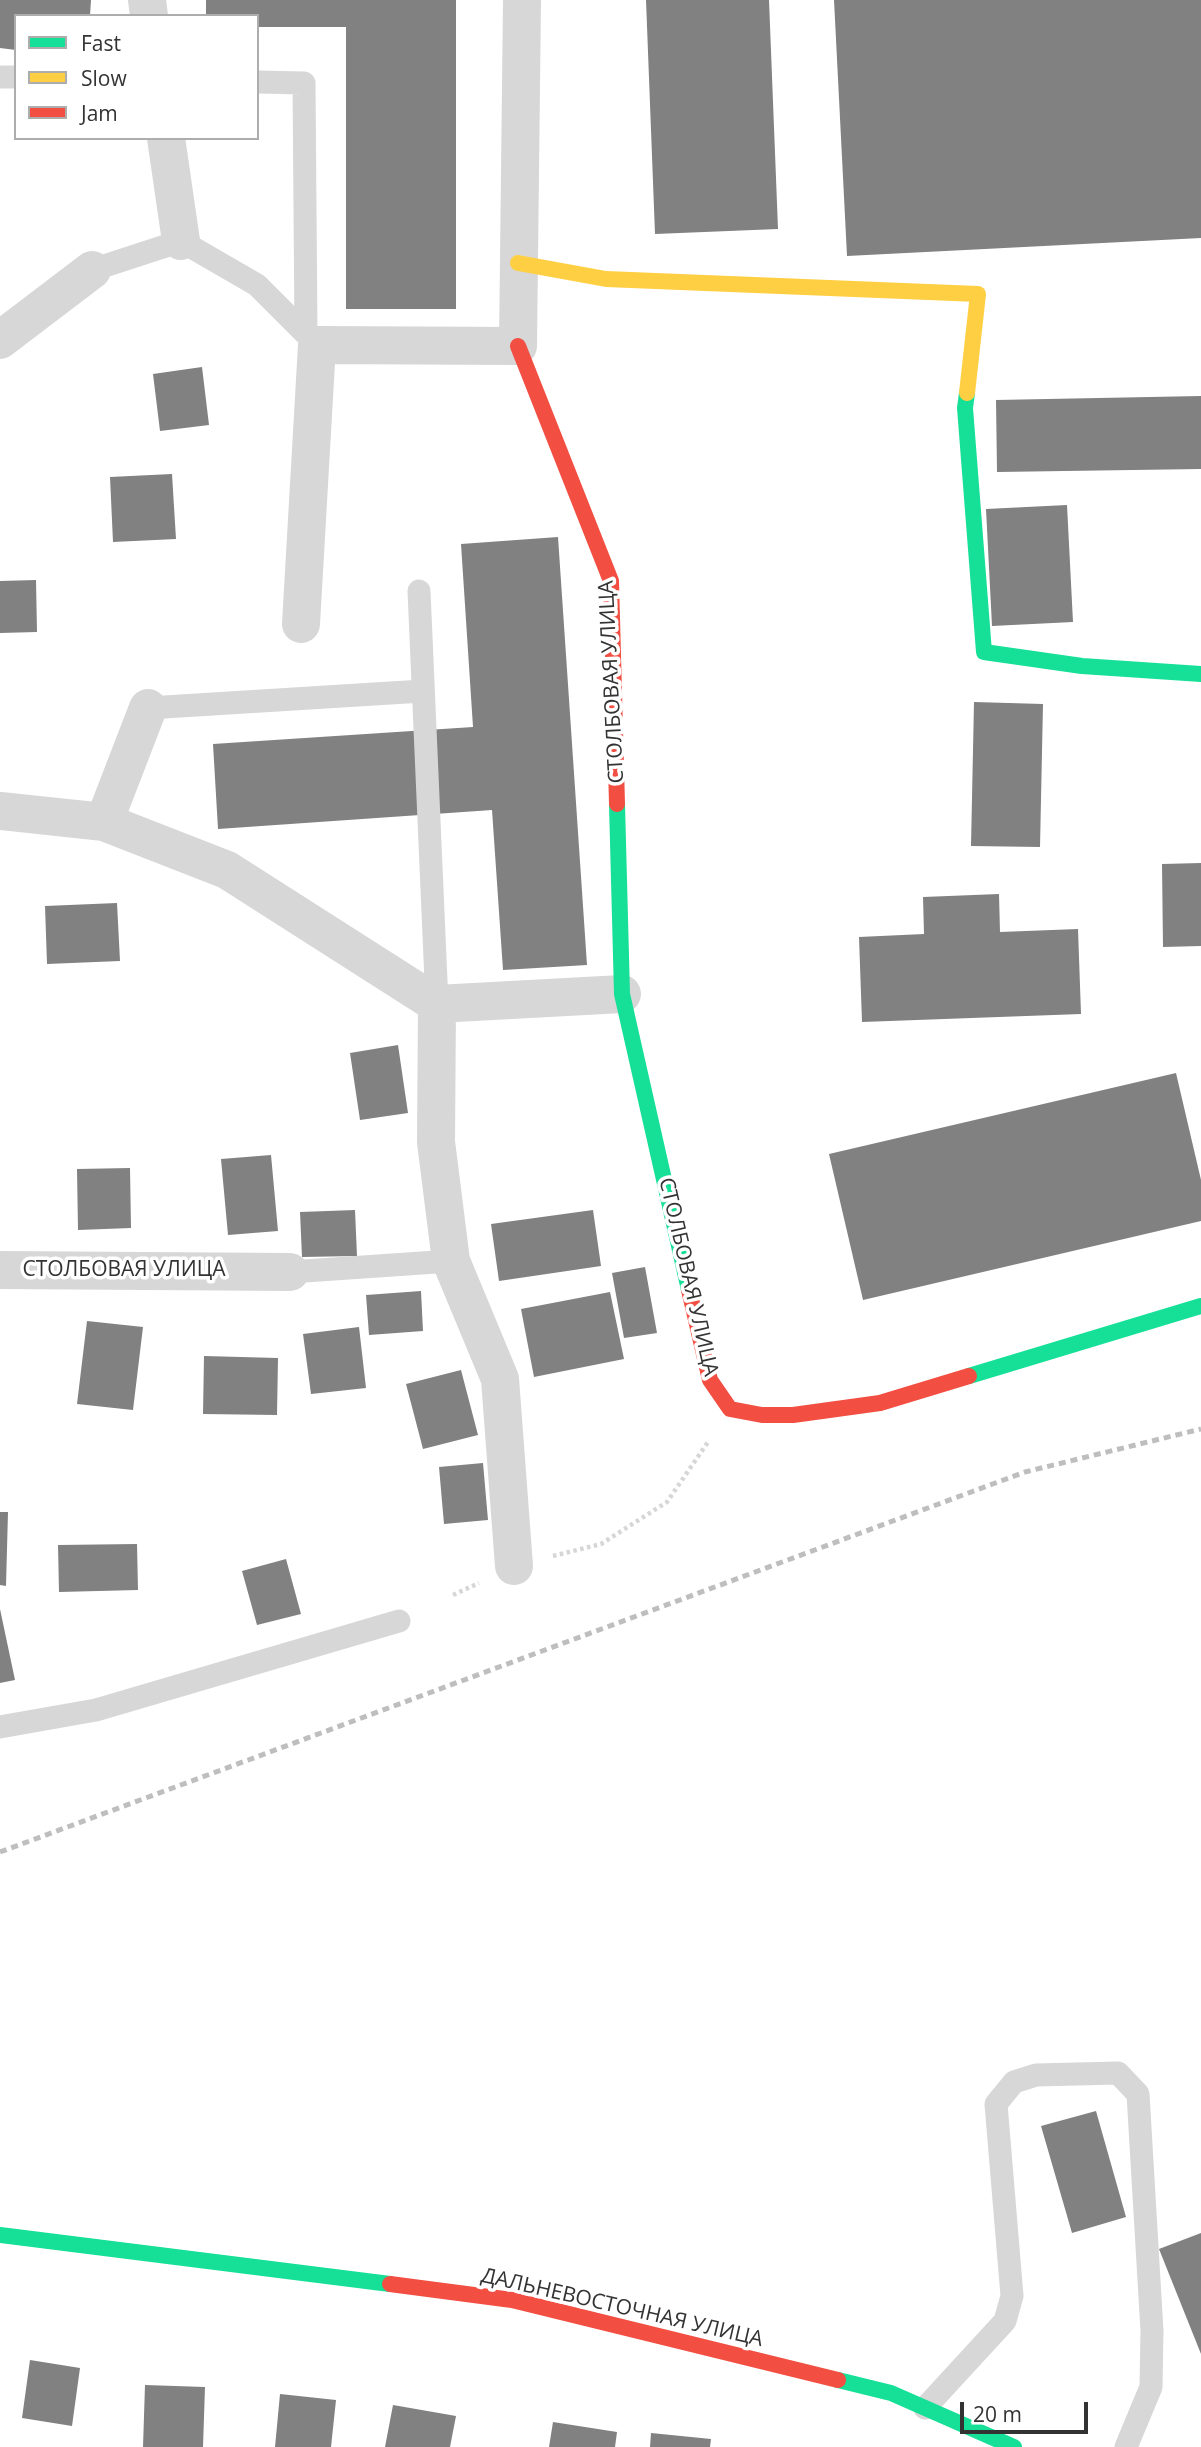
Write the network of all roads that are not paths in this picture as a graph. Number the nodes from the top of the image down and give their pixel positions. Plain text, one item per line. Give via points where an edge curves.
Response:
1 (522, 0) edge
2 (259, 82) edge
3 (166, 140) edge
4 (181, 241) junction
5 (518, 263) junction
6 (92, 270) joint
7 (0, 340) edge
8 (312, 340) junction
9 (518, 346) junction
10 (419, 592) dead end
11 (301, 624) dead end
12 (1201, 674) edge
13 (423, 691) junction
14 (148, 708) joint
15 (0, 811) edge
16 (104, 822) junction
17 (622, 993) junction
18 (438, 1004) junction
19 (451, 1261) junction
20 (0, 1270) edge
21 (290, 1272) joint
22 (1201, 1306) edge
23 (514, 1566) road end
24 (399, 1621) dead end
25 (0, 1727) edge
26 (0, 2235) edge
27 (925, 2408) junction
28 (1014, 2447) edge
29 (1126, 2447) edge

1 - 5 street, СТОЛБОВАЯ УЛИЦА
2 - 8 lane via 304,83
3 - 4 street
4 - 6 lane
4 - 8 lane via 257,285
5 - 9 street, СТОЛБОВАЯ УЛИЦА
5 - 12 street via 606,279 978,294 965,408 984,652 1082,666
6 - 7 street
8 - 9 street
8 - 11 street
9 - 17 street, СТОЛБОВАЯ УЛИЦА via 611,582
10 - 13 lane
13 - 14 lane
13 - 18 lane
14 - 16 street
15 - 16 street
16 - 18 street via 227,870
17 - 18 street
17 - 22 street, СТОЛБОВАЯ УЛИЦА via 710,1380 730,1409 793,1415 880,1403
18 - 19 street via 436,1142
19 - 21 lane, СТОЛБОВАЯ УЛИЦА
19 - 23 street via 500,1379
20 - 21 street, СТОЛБОВАЯ УЛИЦА
24 - 25 lane via 96,1710
26 - 27 street, ДАЛЬНЕВОСТОЧНАЯ УЛИЦА via 512,2300 891,2393
27 - 28 street, ДАЛЬНЕВОСТОЧНАЯ УЛИЦА
27 - 29 lane via 1005,2321 1012,2296 996,2104 1014,2082 1036,2074 1118,2073 1138,2095 1152,2331 1151,2387

